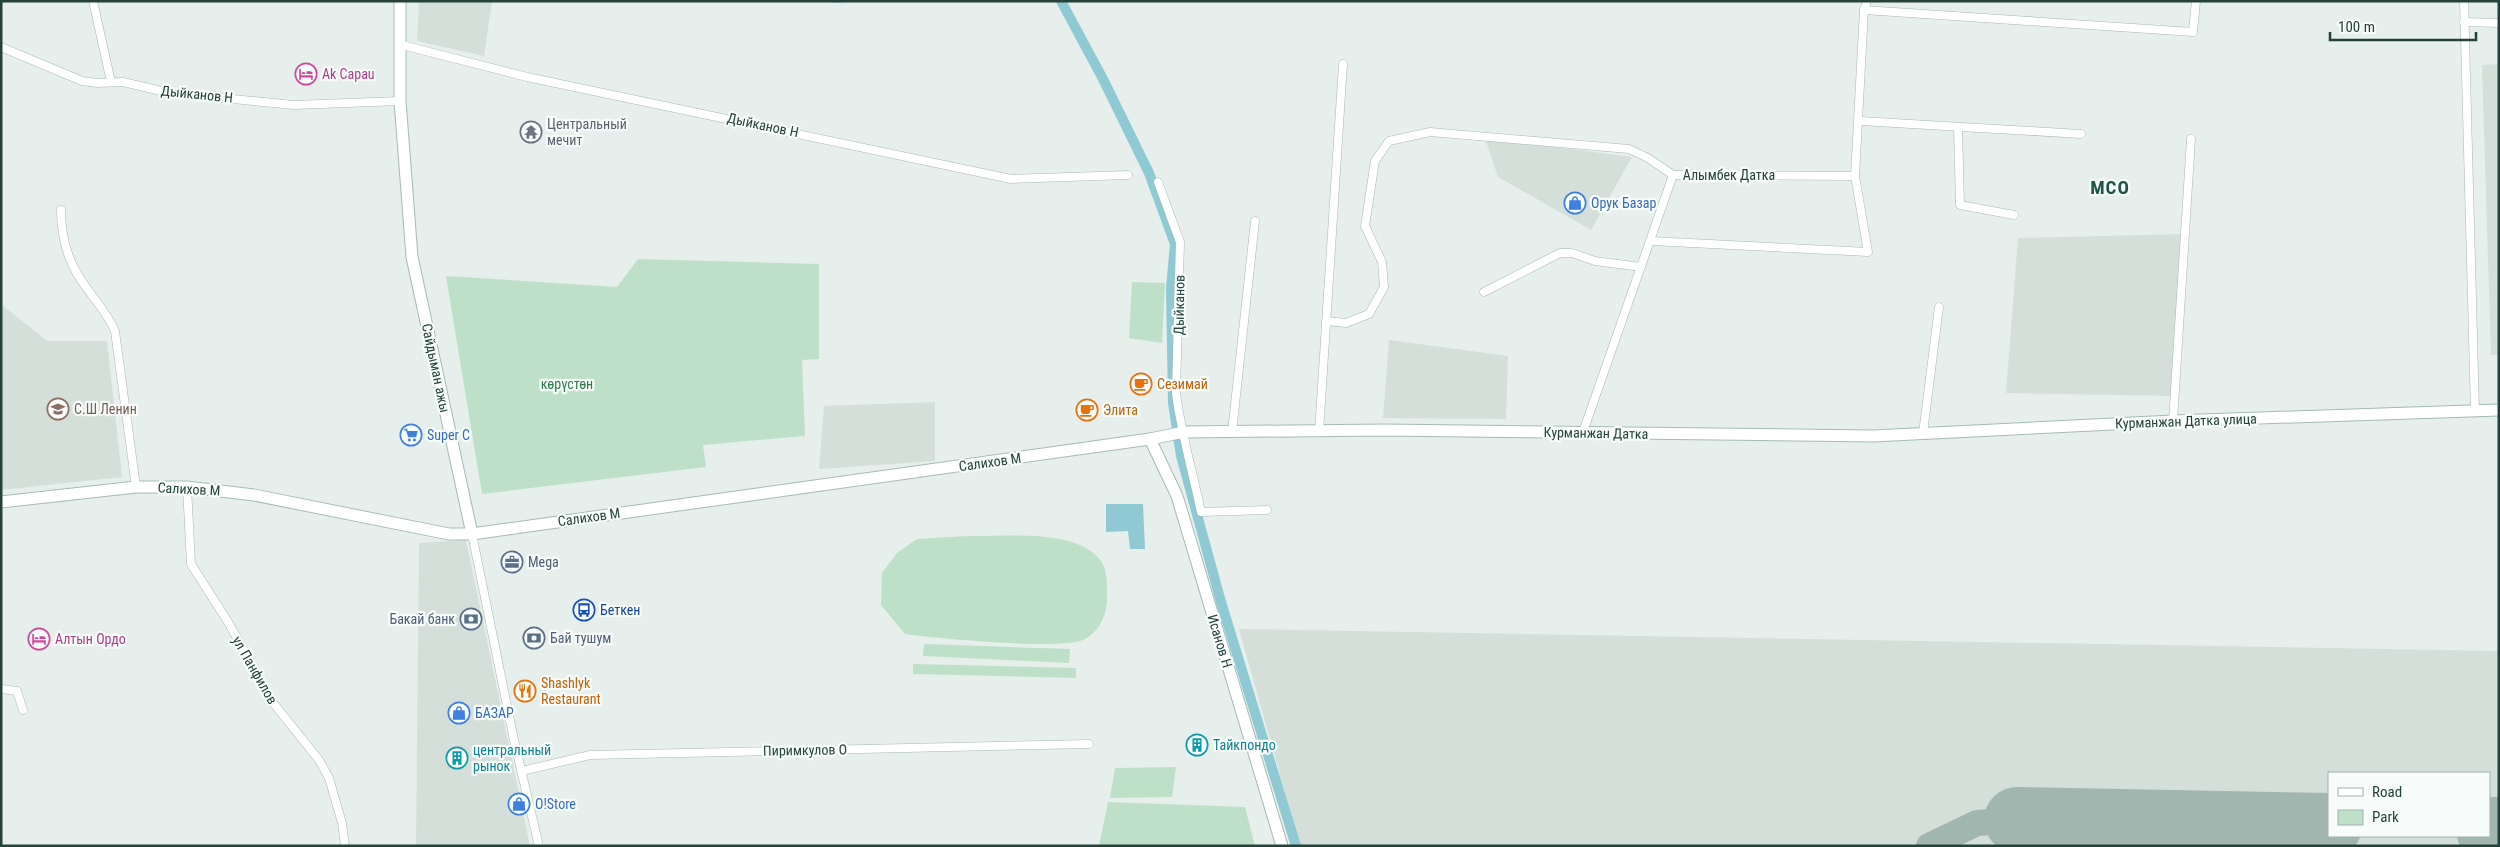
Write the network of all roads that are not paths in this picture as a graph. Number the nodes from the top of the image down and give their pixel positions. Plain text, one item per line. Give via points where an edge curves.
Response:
1 (93, 1) edge
2 (400, 1) edge
3 (1867, 1) edge
4 (2196, 1) edge
5 (2464, 1) edge
6 (1864, 10) junction
7 (2464, 22) junction
8 (2499, 23) edge
9 (402, 44) junction
10 (1, 47) edge
11 (1343, 64) dead end
12 (111, 82) junction
13 (400, 101) junction
14 (1860, 120) junction
15 (1958, 128) junction
16 (2081, 134) dead end
17 (2191, 140) dead end
18 (1128, 175) dead end
19 (1673, 175) junction
20 (1855, 176) junction
21 (1158, 182) dead end
22 (61, 210) dead end
23 (2014, 215) dead end
24 (1255, 221) dead end
25 (1651, 240) junction
26 (1641, 267) junction
27 (1484, 292) dead end
28 (1939, 308) dead end
29 (1326, 321) junction
30 (2499, 410) edge
31 (2475, 411) junction
32 (2173, 422) junction
33 (1181, 432) junction
34 (1232, 432) junction
35 (1318, 432) junction
36 (1583, 432) junction
37 (1923, 433) junction
38 (1873, 436) joint
39 (1150, 439) junction
40 (136, 487) junction
41 (187, 487) junction
42 (1, 502) edge
43 (1267, 510) dead end
44 (472, 534) junction
45 (1, 688) edge
46 (23, 710) dead end
47 (1089, 744) dead end
48 (522, 771) junction
49 (345, 846) edge
50 (539, 846) edge
51 (1282, 846) edge

1 - 12 street
2 - 9 street, Сайдыман ажы
3 - 6 street
4 - 6 street via 2193,32
5 - 7 street
6 - 14 street
7 - 8 street
7 - 31 street
9 - 13 street, Сайдыман ажы
9 - 18 street, Дыйканов Н via 528,77 1011,179
10 - 12 street, Дыйканов Н via 82,81
11 - 29 street
12 - 13 street, Дыйканов Н via 170,93 294,105
13 - 44 street, Сайдыман ажы via 412,257
14 - 15 street
14 - 20 street
15 - 16 street
15 - 23 street via 1960,205
17 - 32 street
19 - 20 street, Алымбек Датка
19 - 25 street, Алымбек Датка
19 - 29 street via 1629,149 1430,132 1389,141 1375,161 1365,226 1382,262 1384,287 1369,314 1346,323
20 - 25 street via 1868,252
21 - 33 street, Дыйканов via 1180,242 1176,393
22 - 40 street via 61,228 68,254 79,277 115,331
24 - 34 street
25 - 26 street, Алымбек Датка
26 - 27 street via 1560,253
26 - 36 street, Алымбек Датка
28 - 37 street
29 - 35 street
30 - 31 street, Курманжан Датка улица
31 - 32 street, Курманжан Датка улица
32 - 37 street, Курманжан Датка улица
33 - 34 street, Курманжан Датка
33 - 39 street, Салихов М
33 - 43 street, Дыйканов via 1201,512
34 - 35 street, Курманжан Датка
35 - 36 street, Курманжан Датка
36 - 38 street, Курманжан Датка
37 - 38 street, Курманжан Датка улица
39 - 44 street, Салихов М
39 - 51 street, Исанов Н via 1176,496
40 - 41 street, Салихов М
40 - 42 street, Салихов М
41 - 44 street, Салихов М via 254,495 449,534
41 - 49 street, ул Панфилов via 191,564 274,704 319,760 329,778 342,822
44 - 48 street, Сайдыман ажы
45 - 46 street via 17,692
47 - 48 street, Пиримкулов О via 590,755
48 - 50 street, Сайдыман ажы

